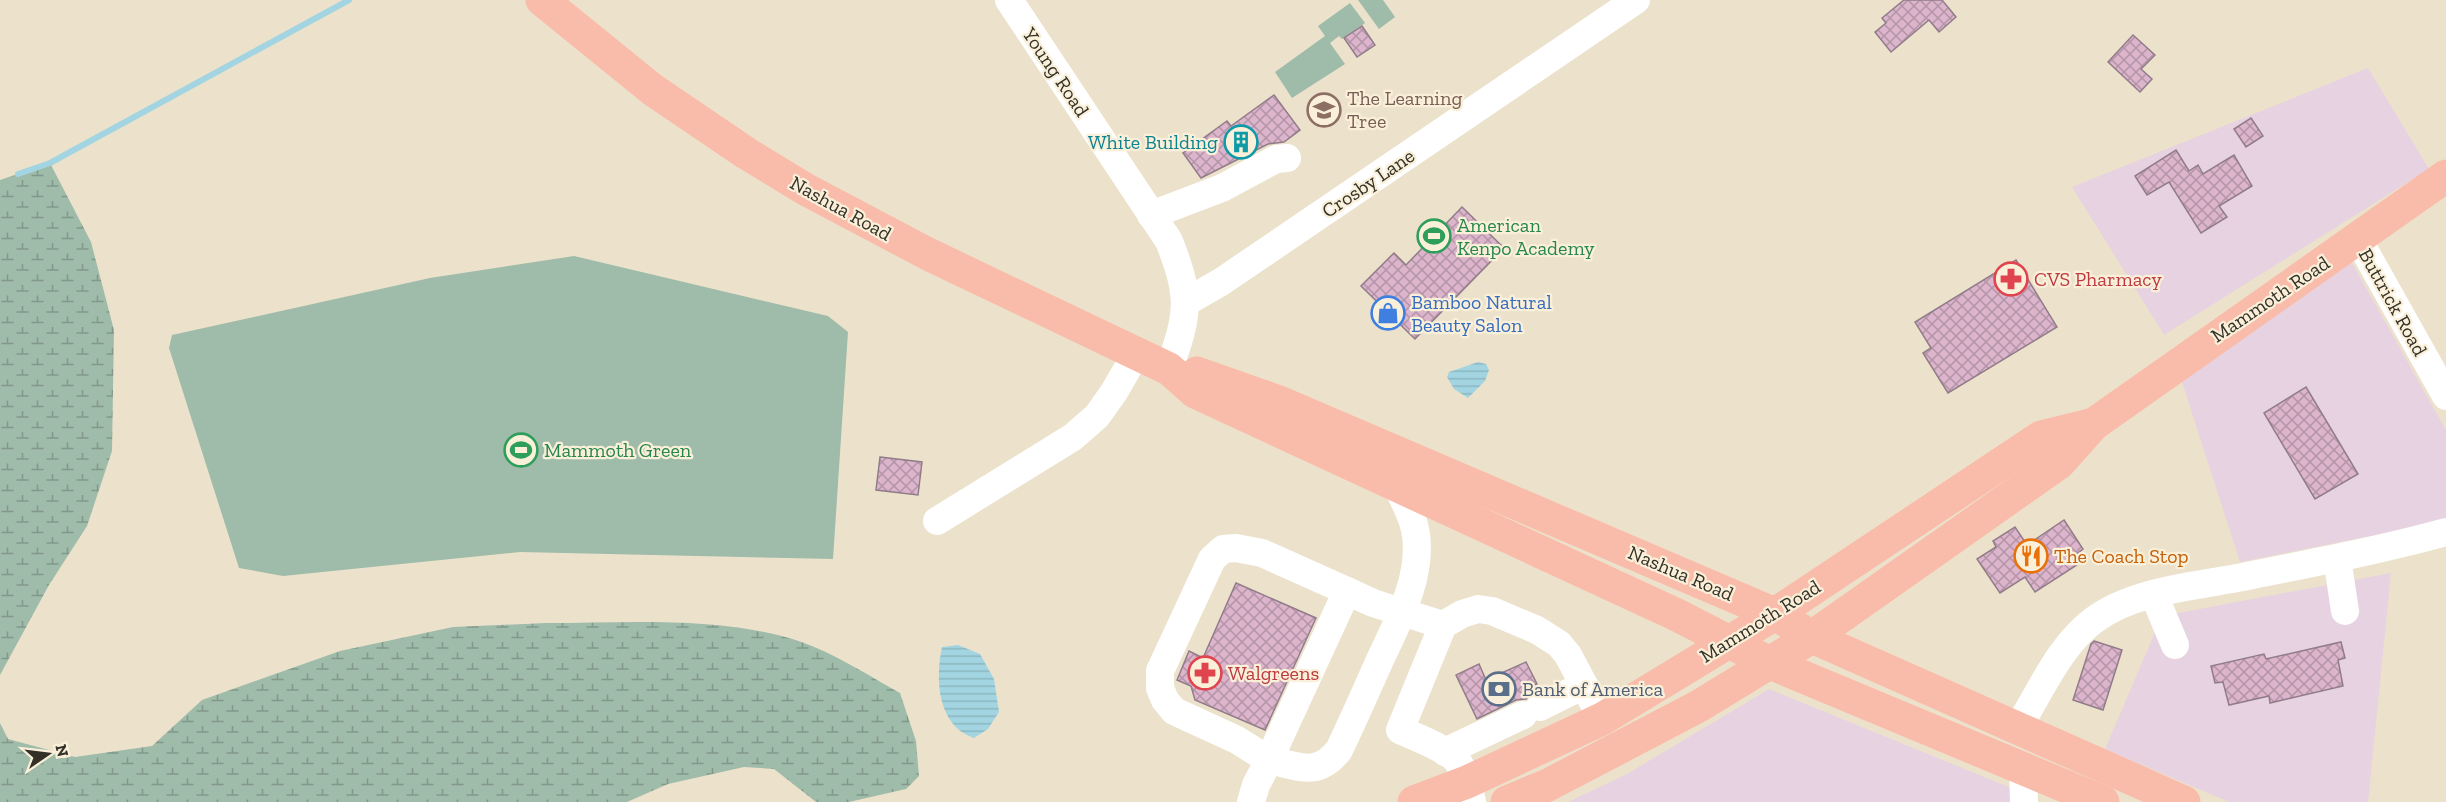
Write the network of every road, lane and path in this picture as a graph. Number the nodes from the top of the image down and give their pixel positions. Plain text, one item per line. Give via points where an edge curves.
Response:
1 (542, 0) edge
2 (1009, 0) edge
3 (1636, 0) edge
4 (1287, 158) dead end
5 (2446, 176) edge
6 (1151, 215) junction
7 (2358, 239) junction
8 (1186, 302) junction
9 (1136, 354) junction
10 (1169, 369) junction
11 (2446, 396) edge
12 (2094, 424) junction
13 (1398, 488) junction
14 (937, 521) dead end
15 (2446, 532) edge
16 (2337, 558) junction
17 (1347, 591) junction
18 (2154, 595) junction
19 (1402, 611) junction
20 (2345, 611) dead end
21 (1775, 614) junction
22 (1443, 625) junction
23 (1812, 637) junction
24 (1729, 642) junction
25 (2175, 645) dead end
26 (1770, 663) junction
27 (1584, 685) junction
28 (1602, 719) junction
29 (2018, 727) junction
30 (1445, 752) junction
31 (1269, 760) junction
32 (2023, 768) junction
33 (1470, 792) edge
34 (2065, 794) edge
35 (1251, 802) edge
36 (1414, 802) edge
37 (1507, 802) edge
38 (2024, 802) edge
39 (2103, 802) edge
40 (2184, 802) edge

1 - 9 main road, Nashua Road via 653,90 805,189 928,254
2 - 6 street, Young Road
3 - 8 street, Crosby Lane
4 - 6 street via 1276,159 1222,188
5 - 7 main road, Mammoth Road
6 - 8 street, Young Road via 1169,241 1182,273
7 - 11 street, Buttrick Road
7 - 12 main road, Mammoth Road
8 - 10 street, Young Road via 1179,342
9 - 10 main road, Nashua Road
9 - 14 street via 1097,416 1073,437
10 - 13 main road, Nashua Road via 1195,392
10 - 21 main road, Nashua Road via 1204,374 1279,402
12 - 21 main road, Mammoth Road via 2041,437
12 - 23 main road, Mammoth Road via 2059,463
13 - 19 street via 1412,519 1417,554
13 - 24 main road, Nashua Road
15 - 16 street
16 - 18 street
16 - 20 street
17 - 19 street
17 - 31 street
17 - 31 street via 1262,554 1223,549 1212,559 1160,671 1160,688 1174,711 1237,740
18 - 25 street
18 - 29 street via 2114,608 2076,636
19 - 22 street
19 - 31 street via 1339,750 1329,763 1305,768
21 - 23 main road, Nashua Road
21 - 24 main road, Mammoth Road
22 - 27 street via 1478,609 1528,626 1559,644
22 - 30 street via 1400,730
23 - 26 main road, Mammoth Road
23 - 29 main road, Nashua Road
24 - 26 main road, Nashua Road
24 - 28 main road, Mammoth Road
26 - 32 main road, Nashua Road
26 - 37 main road, Mammoth Road via 1612,753
27 - 28 street
27 - 30 street
28 - 33 main road, Mammoth Road
29 - 40 main road, Nashua Road
30 - 33 street via 1457,760
31 - 35 street
32 - 34 main road, Nashua Road
32 - 38 street
33 - 36 main road, Mammoth Road
34 - 39 main road, Nashua Road

